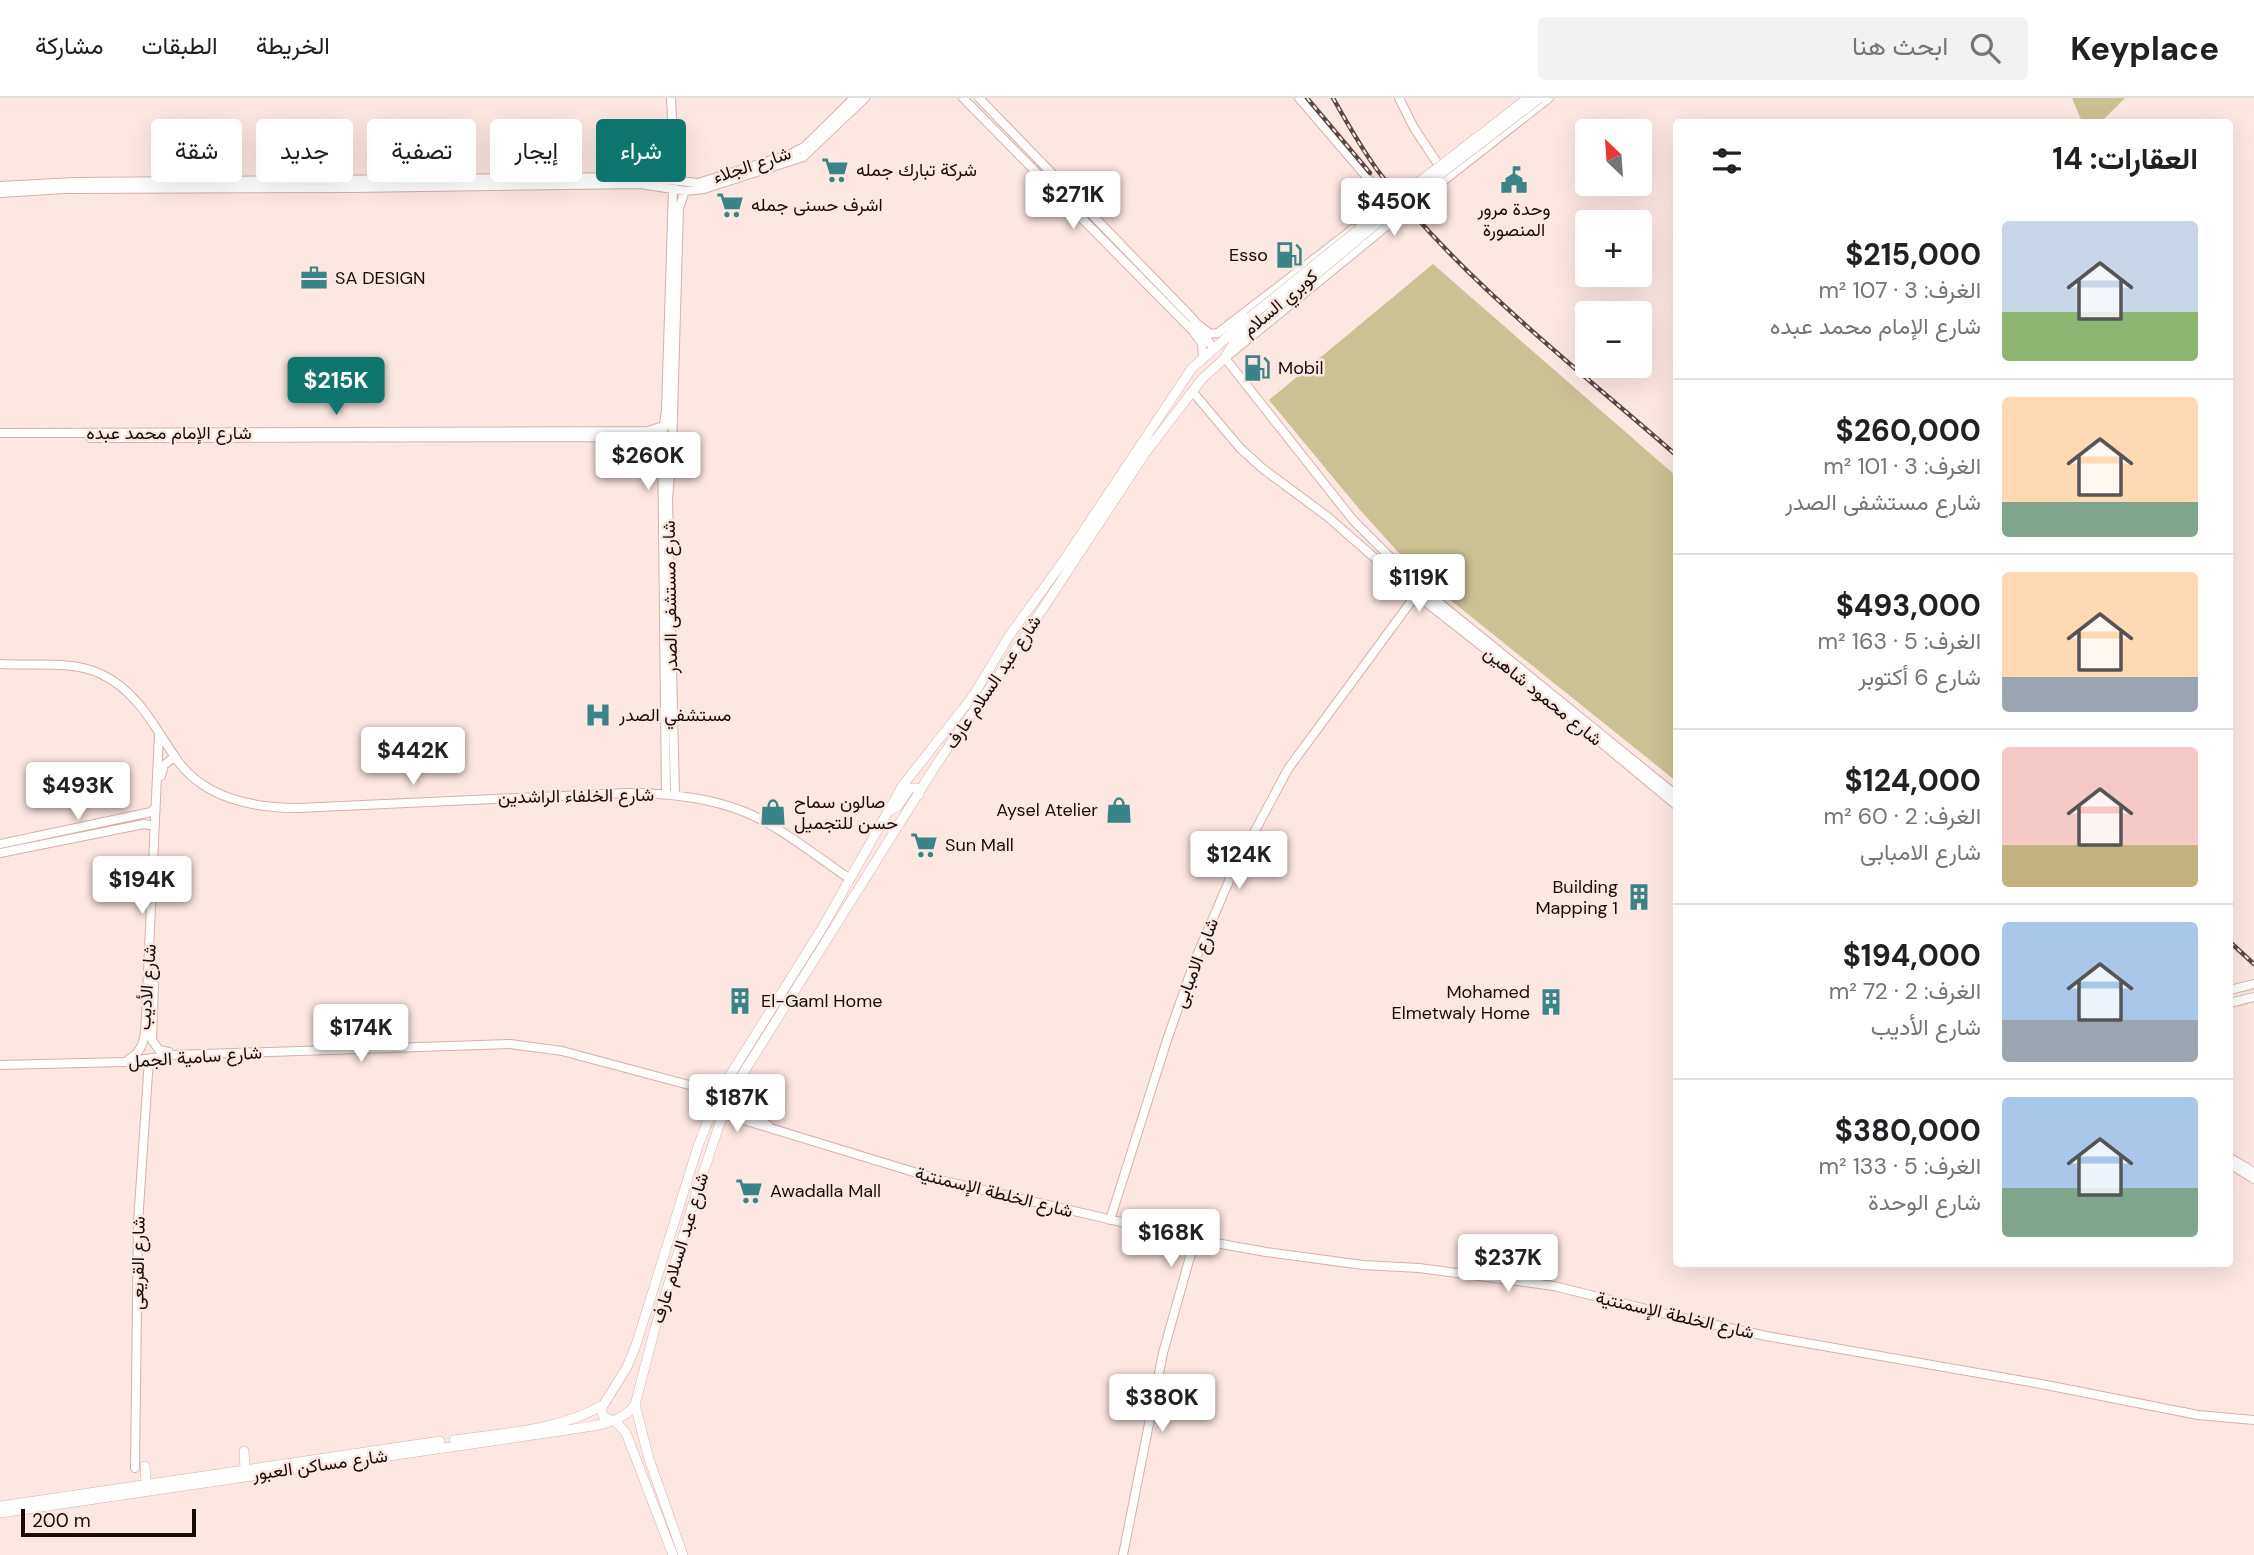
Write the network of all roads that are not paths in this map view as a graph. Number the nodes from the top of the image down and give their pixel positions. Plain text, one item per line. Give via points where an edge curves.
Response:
1 (671, 98) edge
2 (854, 98) edge
3 (865, 98) edge
4 (963, 98) edge
5 (979, 98) edge
6 (1299, 98) edge
7 (1399, 98) edge
8 (1521, 98) edge
9 (1528, 98) edge
10 (1540, 98) edge
11 (1549, 98) edge
12 (839, 119) junction
13 (1437, 164) junction
14 (742, 173) junction
15 (1447, 177) junction
16 (439, 183) junction
17 (672, 185) junction
18 (0, 186) edge
19 (1068, 190) junction
20 (685, 191) junction
21 (0, 193) edge
22 (1059, 197) junction
23 (1388, 202) junction
24 (1375, 212) junction
25 (1387, 226) junction
26 (1320, 253) junction
27 (1335, 267) junction
28 (1253, 321) junction
29 (1196, 323) junction
30 (1213, 348) junction
31 (1203, 357) junction
32 (1225, 358) junction
33 (1192, 391) junction
34 (670, 418) junction
35 (662, 426) junction
36 (648, 434) junction
37 (0, 436) edge
38 (662, 444) junction
39 (672, 447) junction
40 (1340, 505) junction
41 (1328, 517) junction
42 (1419, 592) junction
43 (0, 664) edge
44 (159, 731) junction
45 (158, 750) junction
46 (171, 759) junction
47 (939, 762) junction
48 (917, 767) junction
49 (1659, 786) junction
50 (1673, 793) edge
51 (670, 795) junction
52 (919, 795) junction
53 (1673, 802) edge
54 (155, 808) junction
55 (888, 811) junction
56 (155, 826) junction
57 (0, 844) edge
58 (0, 853) edge
59 (850, 879) junction
60 (2254, 984) edge
61 (2233, 989) edge
62 (2254, 997) edge
63 (2233, 1002) edge
64 (187, 1055) junction
65 (149, 1059) junction
66 (119, 1062) junction
67 (0, 1065) edge
68 (718, 1097) junction
69 (727, 1104) junction
70 (712, 1110) junction
71 (723, 1114) junction
72 (771, 1127) junction
73 (2233, 1160) edge
74 (2233, 1166) edge
75 (2254, 1172) edge
76 (2254, 1179) edge
77 (1110, 1220) junction
78 (1195, 1239) junction
79 (625, 1370) junction
80 (641, 1376) junction
81 (635, 1405) junction
82 (601, 1406) junction
83 (2254, 1420) edge
84 (613, 1421) junction
85 (640, 1426) junction
86 (625, 1432) junction
87 (244, 1451) dead end
88 (140, 1467) joint
89 (245, 1469) junction
90 (146, 1483) junction
91 (0, 1506) edge
92 (0, 1513) edge
93 (673, 1555) edge
94 (683, 1555) edge
95 (1123, 1555) edge

1 - 17 main road, شارع مستشفى الصدر
2 - 12 main road, شارع الجلاء
3 - 12 main road, شارع الجلاء
4 - 22 main road
5 - 19 main road
6 - 23 main road
7 - 13 main road
8 - 13 main road
9 - 28 main road, كوبري السلام, bridge via 1375,216
10 - 28 main road, كوبري السلام, bridge
11 - 15 main road, شارع عبد السلام عارف
12 - 14 main road, شارع الجلاء via 803,157
13 - 15 main road
13 - 23 main road
14 - 17 main road, شارع الجلاء
14 - 20 main road, شارع الجلاء via 704,189
15 - 25 main road, شارع عبد السلام عارف
16 - 17 main road, شارع الجلاء
16 - 18 main road, شارع الجلاء
16 - 21 main road, شارع الجلاء via 65,188
17 - 20 main road, شارع الجلاء
17 - 34 main road, شارع مستشفى الصدر
19 - 22 main road
19 - 29 main road
20 - 34 main road, شارع مستشفى الصدر via 678,208
22 - 31 main road via 1193,331 1202,343
23 - 24 main road
24 - 25 main road
24 - 26 main road
25 - 27 main road, شارع عبد السلام عارف
26 - 27 main road
26 - 29 main road via 1218,333 1210,334
27 - 32 main road, شارع عبد السلام عارف
28 - 30 main road, كوبري السلام
28 - 32 main road, كوبري السلام
29 - 30 main road
30 - 31 main road, شارع عبد السلام عارف
31 - 48 main road, شارع عبد السلام عارف via 1174,392 973,696
32 - 33 main road, شارع عبد السلام عارف
32 - 40 main road, شارع محمود شاهين
33 - 41 main road, شارع محمود شاهين via 1254,461
33 - 47 main road, شارع عبد السلام عارف
34 - 35 main road, شارع الإمام محمد عبده
34 - 39 main road, شارع مستشفى الصدر
35 - 36 main road, شارع الإمام محمد عبده
35 - 38 main road, شارع مستشفى الصدر
36 - 37 main road, شارع الإمام محمد عبده
36 - 38 main road, شارع الإمام محمد عبده
38 - 39 main road, شارع الإمام محمد عبده
38 - 51 main road, شارع مستشفى الصدر
39 - 51 main road, شارع مستشفى الصدر via 668,533
40 - 41 main road
40 - 42 main road, شارع محمود شاهين
41 - 42 main road, شارع محمود شاهين
42 - 49 main road, شارع محمود شاهين
42 - 77 main road, شارع الامبابى via 1287,769 1227,883 1167,1040
43 - 44 main road, شارع الخلفاء الراشدين via 71,667 103,675 134,699
44 - 45 main road, شارع الأديب
44 - 46 main road, شارع الخلفاء الراشدين
45 - 46 main road
45 - 54 main road, شارع الأديب
46 - 51 main road, شارع الخلفاء الراشدين via 219,794 279,808
46 - 64 main road, شارع الأديب via 161,771 152,1040 162,1051
47 - 48 main road via 923,774
47 - 52 main road, شارع عبد السلام عارف
48 - 55 main road, شارع عبد السلام عارف
49 - 50 main road, شارع محمود شاهين
49 - 53 main road, شارع محمود شاهين
51 - 59 main road, شارع الخلفاء الراشدين via 745,812
52 - 55 main road via 917,788 910,788 898,806
52 - 69 main road, شارع عبد السلام عارف
54 - 56 main road, شارع الأديب
54 - 57 main road
55 - 59 main road, شارع عبد السلام عارف
56 - 58 main road via 144,824
56 - 66 main road, شارع الأديب via 144,1040 137,1054
59 - 68 main road, شارع عبد السلام عارف
60 - 61 main road
62 - 63 main road
64 - 65 main road, شارع سامية الجمل
64 - 68 main road, شارع سامية الجمل via 524,1045 562,1051
65 - 66 main road, شارع سامية الجمل
65 - 88 main road, شارع القريعى via 138,1223
66 - 67 main road, شارع سامية الجمل
68 - 69 main road, شارع الخلطة الإسمنتية
68 - 70 main road, شارع عبد السلام عارف
69 - 71 main road, شارع عبد السلام عارف
69 - 72 main road, شارع الخلطة الإسمنتية
70 - 71 main road, شارع الخلطة الإسمنتية
70 - 79 main road, شارع عبد السلام عارف
71 - 72 main road, شارع الخلطة الإسمنتية
71 - 80 main road, شارع عبد السلام عارف
72 - 77 main road, شارع الخلطة الإسمنتية via 940,1180
73 - 75 main road
74 - 76 main road
77 - 78 main road, شارع الخلطة الإسمنتية
78 - 83 main road, شارع الخلطة الإسمنتية via 1340,1262 1555,1286 1740,1331 2198,1415
78 - 95 main road via 1160,1368
79 - 80 main road
79 - 82 main road, شارع عبد السلام عارف
80 - 81 main road, شارع عبد السلام عارف
81 - 84 main road, شارع مساكن العبور
81 - 85 main road
82 - 84 main road via 603,1416
82 - 89 main road, شارع مساكن العبور via 561,1423
84 - 86 main road
84 - 92 main road, شارع مساكن العبور
85 - 86 main road
85 - 94 main road
86 - 93 main road
87 - 89 main road
88 - 90 main road
89 - 90 main road, شارع مساكن العبور
90 - 91 main road, شارع مساكن العبور

